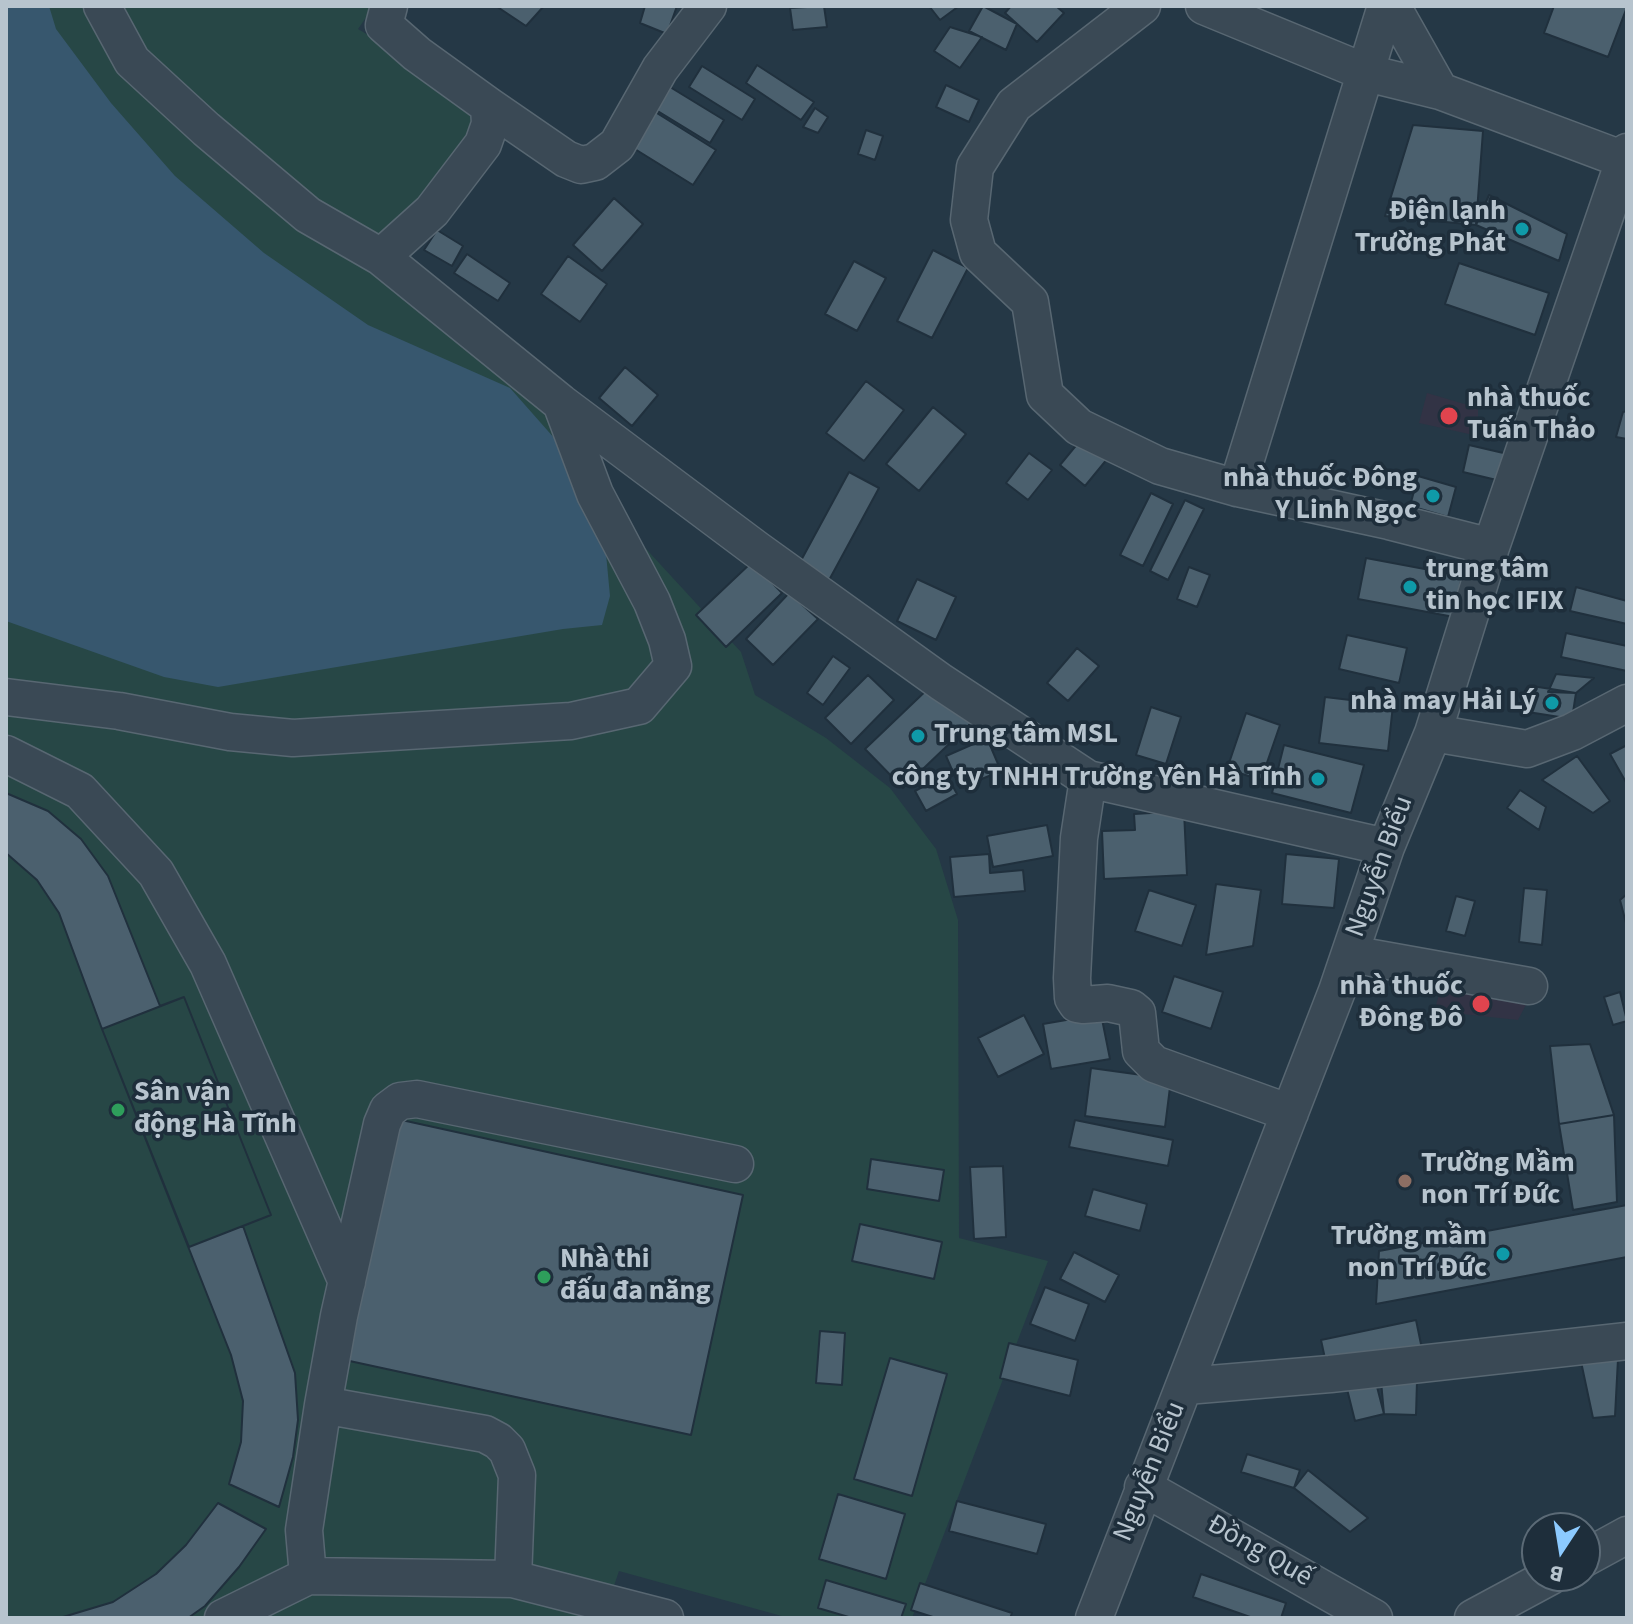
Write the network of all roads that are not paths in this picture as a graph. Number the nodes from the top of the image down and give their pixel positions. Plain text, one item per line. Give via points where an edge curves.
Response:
1 (102, 6) edge
2 (389, 6) edge
3 (708, 6) edge
4 (1142, 6) edge
5 (1204, 6) edge
6 (1389, 6) edge
7 (1367, 73) junction
8 (1440, 91) junction
9 (489, 106) junction
10 (1626, 158) edge
11 (381, 257) junction
12 (561, 403) junction
13 (1237, 488) junction
14 (1491, 547) junction
15 (6, 697) edge
16 (1627, 703) edge
17 (1433, 733) junction
18 (6, 754) edge
19 (1088, 779) junction
20 (1386, 847) junction
21 (1350, 954) junction
22 (1529, 986) dead end
23 (1290, 1113) junction
24 (735, 1164) dead end
25 (347, 1282) junction
26 (1627, 1341) edge
27 (1186, 1386) junction
28 (323, 1405) junction
29 (1143, 1487) junction
30 (1627, 1535) edge
31 (1601, 1549) edge
32 (308, 1576) junction
33 (513, 1579) junction
34 (1521, 1592) edge
35 (618, 1612) edge
36 (223, 1618) edge
37 (665, 1618) edge
38 (1094, 1618) edge
39 (1374, 1618) edge
40 (1473, 1618) edge

1 - 11 street via 132,61 206,129 308,215
2 - 9 street via 384,25
3 - 9 street via 660,69 617,145 595,162 581,165 566,159
4 - 13 street via 1014,105 975,167 969,220 978,253 1030,302 1045,395 1093,434 1160,466
5 - 7 street
6 - 7 street
6 - 8 street
7 - 8 street
7 - 13 street
8 - 10 street
9 - 11 street via 483,144 432,211
10 - 14 street, Nguyễn Biểu
11 - 12 street
12 - 15 street via 595,494 667,640 673,666 639,706 571,721 293,738
12 - 19 street via 916,664
13 - 14 street
14 - 17 street, Nguyễn Biểu
16 - 17 street via 1527,749
17 - 20 street, Nguyễn Biểu
18 - 25 street via 80,791 156,873 208,964
19 - 20 street
19 - 23 street via 1079,838 1073,998 1077,1004 1131,1008 1137,1013 1141,1051 1154,1064
20 - 21 street, Nguyễn Biểu
21 - 22 street
21 - 23 street, Nguyễn Biểu
23 - 27 street, Nguyễn Biểu
24 - 25 street via 417,1099 400,1101 382,1124
25 - 28 street
26 - 27 street
27 - 29 street, Nguyễn Biểu
28 - 32 street via 304,1530
28 - 33 street via 485,1434 498,1441 517,1475
29 - 38 street, Nguyễn Biểu
29 - 39 street, Đồng Quế
30 - 31 street
32 - 33 street
32 - 36 street
33 - 35 street
34 - 40 street
35 - 37 street

